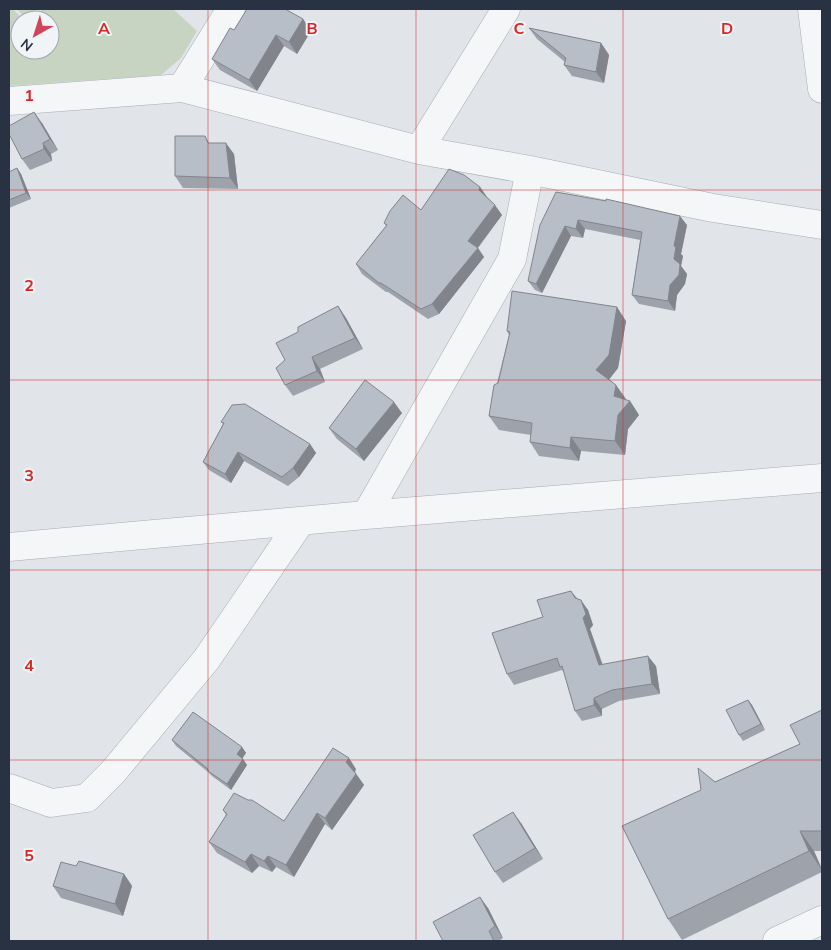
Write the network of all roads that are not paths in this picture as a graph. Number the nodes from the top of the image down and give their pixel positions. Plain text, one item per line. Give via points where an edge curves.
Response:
1 (231, 9) edge
2 (506, 9) edge
3 (812, 9) edge
4 (182, 88) junction
5 (822, 89) edge
6 (9, 101) edge
7 (420, 150) junction
8 (530, 170) junction
9 (822, 225) edge
10 (822, 478) edge
11 (366, 515) junction
12 (301, 521) junction
13 (9, 547) edge
14 (9, 790) edge
15 (822, 920) edge
16 (777, 941) edge

1 - 4 street
2 - 7 street
3 - 5 street
4 - 6 street
4 - 7 street
7 - 8 street
8 - 9 street via 713,208
8 - 11 street via 512,259
10 - 11 street
11 - 12 street
12 - 13 street
12 - 14 street via 206,660 113,772 87,798 51,803
15 - 16 street

